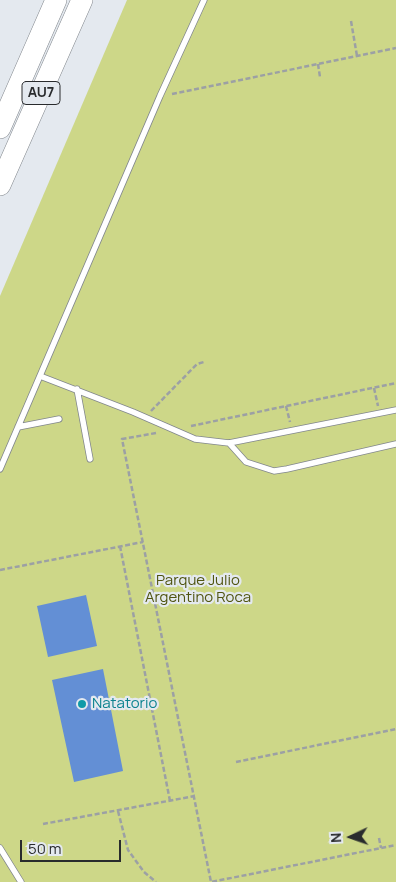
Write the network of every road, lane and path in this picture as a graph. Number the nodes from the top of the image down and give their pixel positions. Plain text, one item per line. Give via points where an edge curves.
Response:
1 (56, 0) edge
2 (82, 0) edge
3 (204, 0) edge
4 (351, 21) dead end
5 (396, 48) edge
6 (357, 56) junction
7 (318, 64) junction
8 (320, 77) dead end
9 (160, 96) junction
10 (0, 128) edge
11 (0, 185) edge
12 (204, 362) dead end
13 (40, 376) junction
14 (396, 383) edge
15 (374, 388) junction
16 (77, 390) junction
17 (286, 406) junction
18 (396, 410) edge
19 (380, 414) junction
20 (145, 418) junction
21 (59, 419) dead end
22 (18, 427) junction
23 (172, 430) junction
24 (292, 432) junction
25 (229, 443) junction
26 (396, 444) edge
27 (90, 458) dead end
28 (0, 469) edge
29 (143, 542) junction
30 (120, 546) junction
31 (0, 570) edge
32 (396, 729) edge
33 (236, 762) dead end
34 (195, 796) junction
35 (170, 801) junction
36 (118, 811) junction
37 (43, 824) dead end
38 (379, 838) dead end
39 (396, 845) edge
40 (0, 848) edge
41 (381, 848) junction
42 (22, 882) edge
43 (156, 882) edge
44 (211, 882) edge

1 - 10 highway, AU7
2 - 11 highway, AU7
3 - 9 lane
4 - 6 path
5 - 6 path
6 - 7 path
7 - 8 path
7 - 9 path
9 - 13 lane
12 - 20 path via 197,364
13 - 16 lane
13 - 22 lane
14 - 15 path
15 - 17 path
15 - 19 path
16 - 20 lane
16 - 27 lane
17 - 23 path
17 - 24 path
18 - 19 lane
19 - 24 lane
20 - 23 lane
21 - 22 lane
22 - 28 lane
23 - 25 lane via 195,439
23 - 29 path via 122,439
24 - 25 lane
25 - 26 lane via 246,462 274,471
29 - 30 path
29 - 34 path
30 - 31 path
30 - 35 path
32 - 33 path
34 - 35 path
34 - 44 path
35 - 36 path
36 - 37 path
36 - 43 path via 128,850
38 - 41 path
39 - 41 path
40 - 42 lane
41 - 44 path

